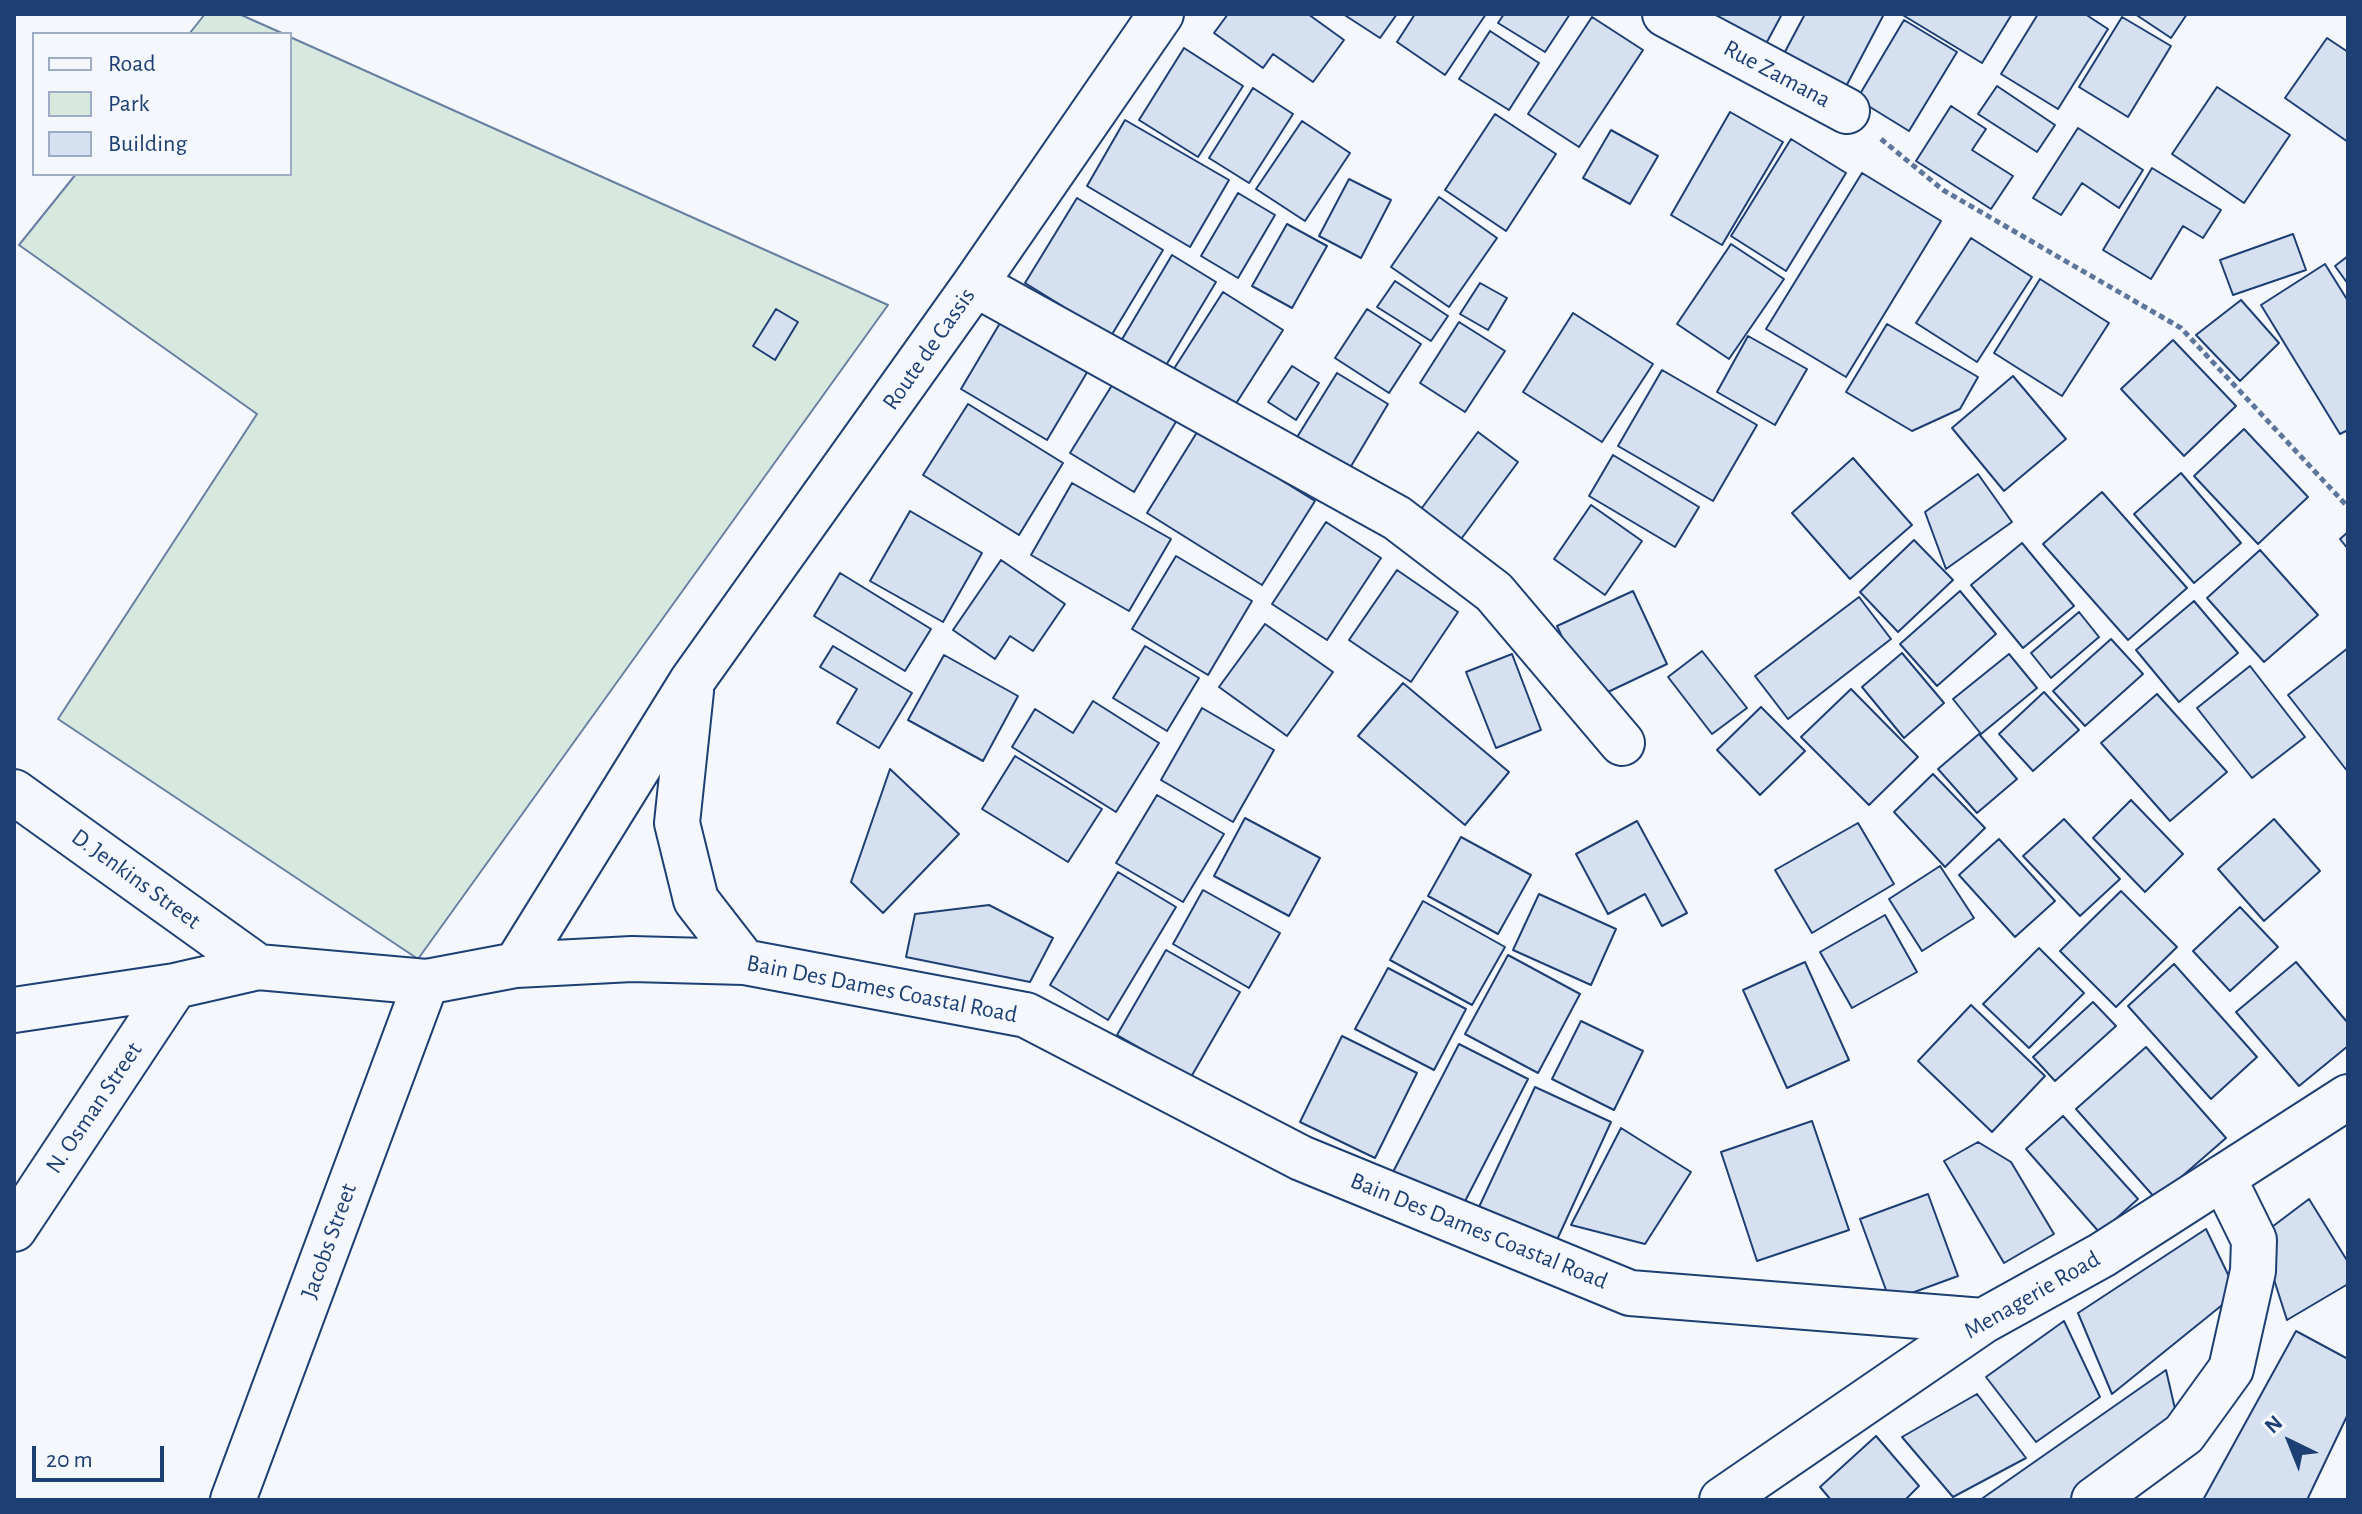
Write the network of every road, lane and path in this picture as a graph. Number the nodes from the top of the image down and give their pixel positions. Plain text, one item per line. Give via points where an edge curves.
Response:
1 (1161, 14) edge
2 (1665, 14) edge
3 (1847, 111) joint
4 (975, 284) junction
5 (2348, 507) edge
6 (692, 681) junction
7 (1622, 743) dead end
8 (14, 792) edge
9 (744, 962) junction
10 (516, 965) junction
11 (258, 967) junction
12 (426, 982) junction
13 (175, 986) junction
14 (14, 1010) edge
15 (2348, 1097) edge
16 (2223, 1177) junction
17 (14, 1229) edge
18 (1983, 1321) junction
19 (233, 1500) edge
20 (1722, 1500) edge
21 (2094, 1500) edge

1 - 4 street, Route de Cassis
2 - 3 street, Rue Zamana
3 - 5 path via 1943,190 2181,328
4 - 6 street, Route de Cassis
4 - 7 street via 1397,518 1494,592
6 - 9 street via 677,823 696,900
6 - 10 street, Route de Cassis
8 - 11 street, D. Jenkins Street
9 - 10 street, Bain Des Dames Coastal Road via 632,959
9 - 18 street, Bain Des Dames Coastal Road via 1026,1015 1301,1158 1630,1293
10 - 12 street, Bain Des Dames Coastal Road
11 - 12 street, Bain Des Dames Coastal Road
11 - 13 street, Bain Des Dames Coastal Road
12 - 19 street, Jacobs Street
13 - 14 street, Bain Des Dames Coastal Road
13 - 17 street, N. Osman Street
15 - 16 street, Menagerie Road
16 - 18 street, Menagerie Road via 2102,1255
16 - 21 street via 2254,1240 2253,1271 2231,1369 2184,1434
18 - 20 street, Menagerie Road

